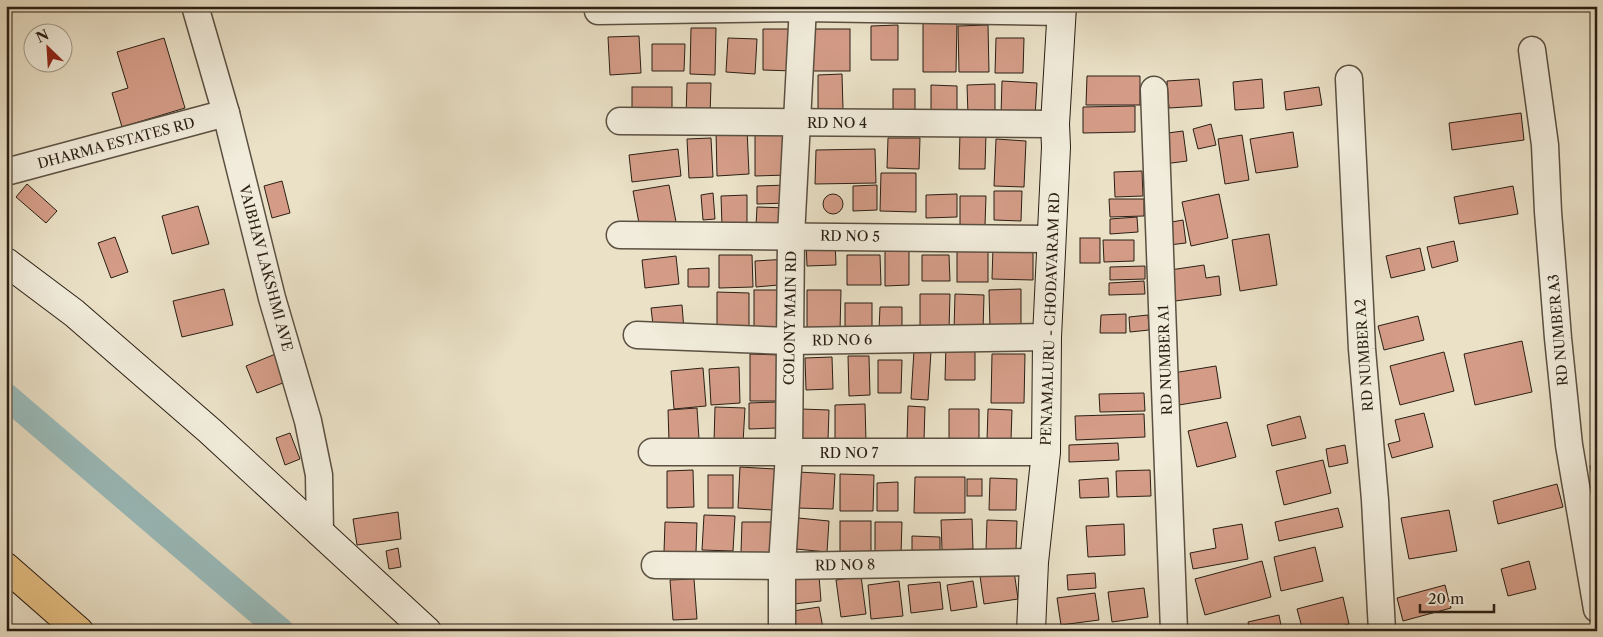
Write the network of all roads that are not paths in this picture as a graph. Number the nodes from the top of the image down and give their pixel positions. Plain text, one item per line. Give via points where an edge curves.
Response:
1 (194, 6) edge
2 (803, 7) edge
3 (1062, 9) edge
4 (598, 11) dead end
5 (1532, 50) dead end
6 (1349, 78) dead end
7 (1154, 90) dead end
8 (226, 113) junction
9 (620, 121) dead end
10 (797, 123) junction
11 (1055, 124) junction
12 (6, 172) edge
13 (620, 235) dead end
14 (791, 236) junction
15 (1051, 239) junction
16 (6, 262) edge
17 (637, 334) dead end
18 (1047, 337) junction
19 (789, 341) junction
20 (652, 452) dead end
21 (1046, 452) junction
22 (789, 453) junction
23 (320, 533) junction
24 (1034, 562) junction
25 (655, 565) dead end
26 (782, 566) junction
27 (6, 567) edge
28 (1597, 609) edge
29 (79, 631) edge
30 (427, 631) edge
31 (782, 631) edge
32 (1030, 631) edge
33 (1174, 631) edge
34 (1382, 631) edge

1 - 8 street, VAIBHAV LAKSHMI AVE
2 - 3 street
2 - 4 street
2 - 10 street, COLONY MAIN RD
3 - 11 main road, PENAMALURU - CHODAVARAM RD
5 - 28 street, RD NUMBER A3 via 1545,144 1569,445
6 - 34 street, RD NUMBER A2 via 1362,349
7 - 33 street, RD NUMBER A1
8 - 12 street, DHARMA ESTATES RD
8 - 23 street, VAIBHAV LAKSHMI AVE via 272,298 308,421 319,475
9 - 10 street, RD NO 4
10 - 11 street, RD NO 4
10 - 14 street, COLONY MAIN RD
11 - 15 main road, PENAMALURU - CHODAVARAM RD
13 - 14 street, RD NO 5
14 - 15 street, RD NO 5
14 - 19 street, COLONY MAIN RD
15 - 18 main road, PENAMALURU - CHODAVARAM RD
16 - 23 main road via 74,312
17 - 19 street, RD NO 6
18 - 19 street, RD NO 6
18 - 21 main road, PENAMALURU - CHODAVARAM RD
19 - 22 street, COLONY MAIN RD
20 - 22 street, RD NO 7
21 - 22 street, RD NO 7
21 - 24 main road, PENAMALURU - CHODAVARAM RD
22 - 26 street, COLONY MAIN RD
23 - 30 main road
24 - 26 street, RD NO 8
24 - 32 main road, PENAMALURU - CHODAVARAM RD
25 - 26 street, RD NO 8
26 - 31 street, COLONY MAIN RD
27 - 29 main road

